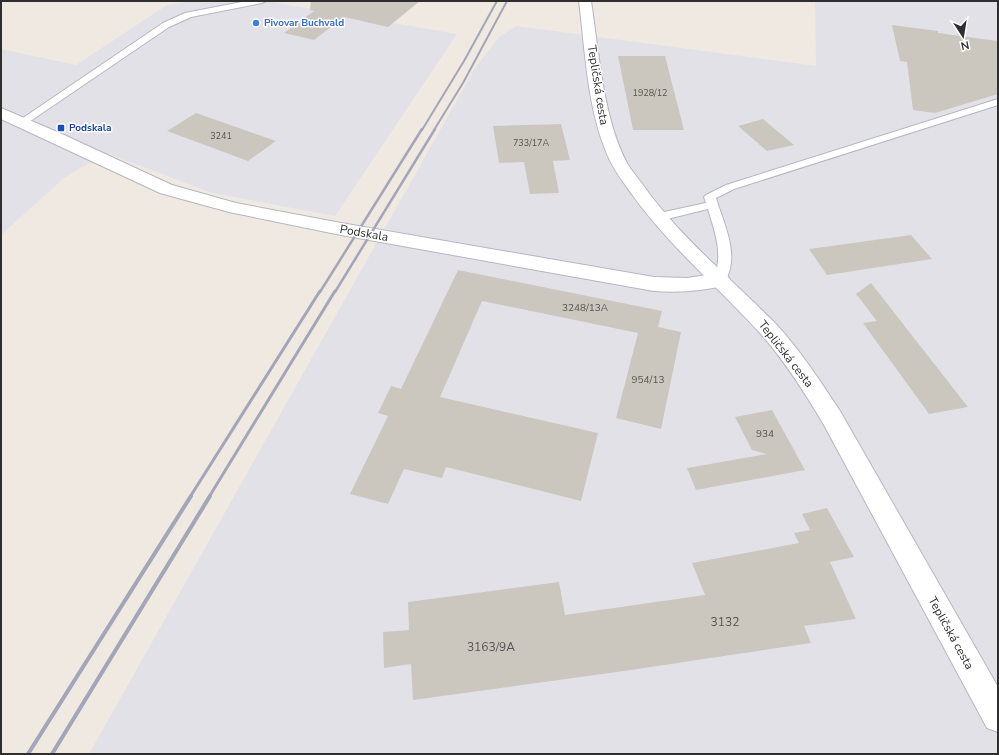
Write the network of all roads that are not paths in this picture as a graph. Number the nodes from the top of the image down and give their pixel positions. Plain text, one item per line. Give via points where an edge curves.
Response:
1 (262, 1) edge
2 (585, 1) edge
3 (998, 102) edge
4 (1, 113) edge
5 (22, 122) junction
6 (712, 205) junction
7 (659, 217) junction
8 (720, 280) junction
9 (998, 718) edge

1 - 5 lane via 188,15 166,25
2 - 7 street, Tepličská cesta via 606,133 621,167
3 - 6 lane via 730,187 710,197
4 - 5 street, Podskala
5 - 8 street, Podskala via 166,189 235,208 341,230 654,284 677,287
6 - 7 lane
6 - 8 lane via 725,245 725,269
7 - 8 street, Tepličská cesta
8 - 9 street, Tepličská cesta via 768,329 811,384

